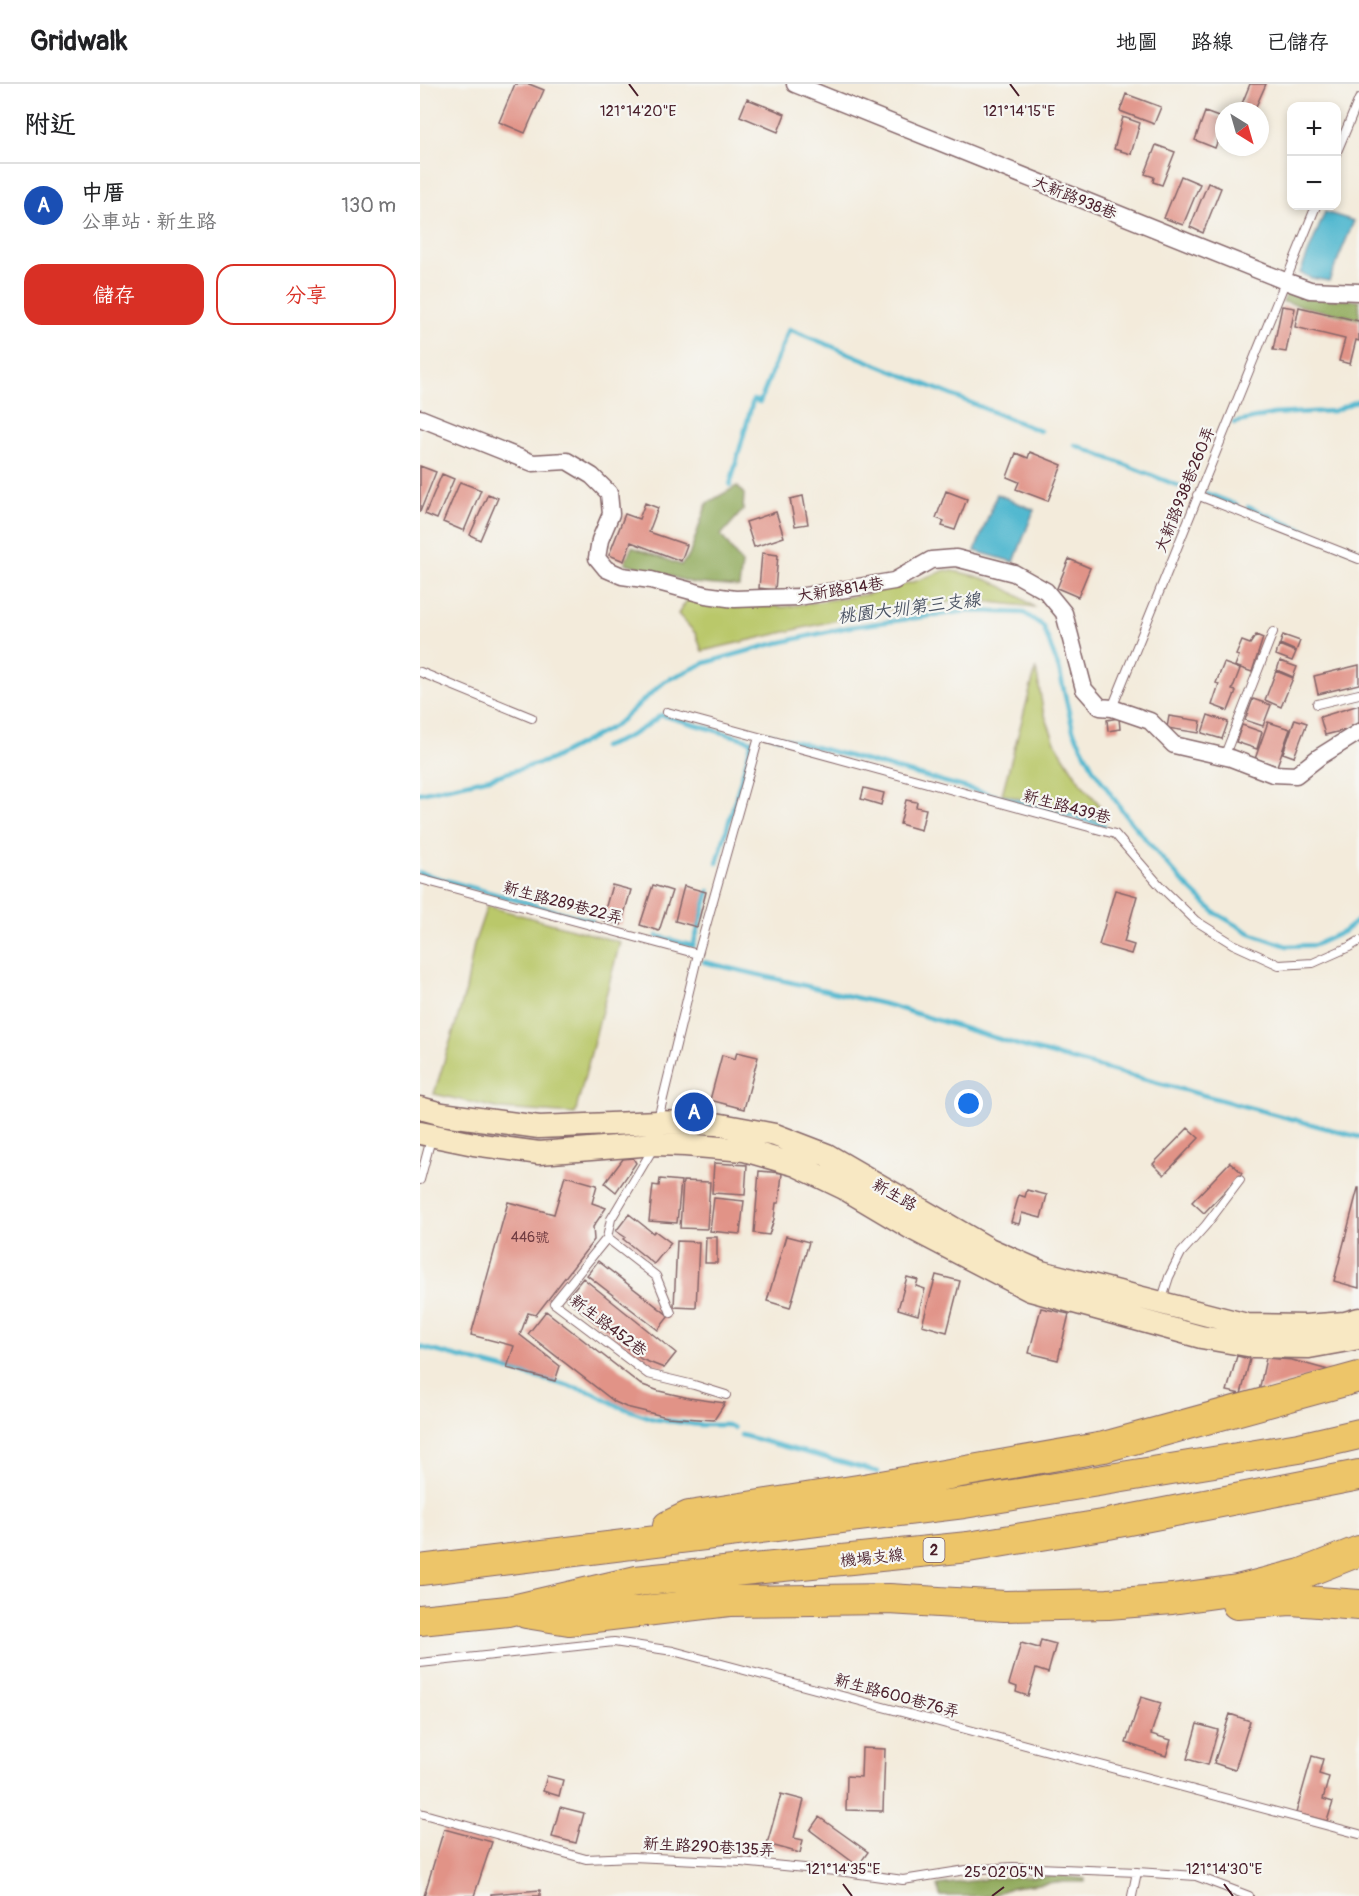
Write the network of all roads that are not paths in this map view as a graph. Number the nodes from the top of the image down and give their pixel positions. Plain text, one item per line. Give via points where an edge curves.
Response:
1 (795, 84) edge
2 (1359, 99) edge
3 (1341, 142) edge
4 (1314, 210) edge
5 (1285, 282) junction
6 (1359, 292) edge
7 (420, 418) edge
8 (1197, 495) junction
9 (1359, 559) edge
10 (1273, 632) dead end
11 (420, 672) edge
12 (1359, 694) edge
13 (1317, 704) dead end
14 (1112, 708) junction
15 (667, 712) dead end
16 (532, 718) dead end
17 (1359, 732) edge
18 (759, 737) junction
19 (1224, 757) junction
20 (420, 879) edge
21 (1359, 941) edge
22 (698, 954) junction
23 (420, 1108) edge
24 (658, 1122) junction
25 (426, 1134) edge
26 (655, 1144) junction
27 (420, 1180) edge
28 (1240, 1180) dead end
29 (607, 1238) junction
30 (1161, 1303) junction
31 (671, 1313) dead end
32 (1359, 1319) edge
33 (1359, 1338) edge
34 (1359, 1377) edge
35 (726, 1395) dead end
36 (1359, 1397) edge
37 (1359, 1434) edge
38 (1104, 1447) junction
39 (1359, 1475) edge
40 (629, 1544) junction
41 (1359, 1551) edge
42 (420, 1570) edge
43 (1359, 1605) edge
44 (1005, 1606) junction
45 (508, 1611) junction
46 (420, 1620) edge
47 (420, 1663) edge
48 (420, 1813) edge
49 (1359, 1834) edge
50 (1137, 1872) junction
51 (1132, 1896) edge
52 (1249, 1896) edge

1 - 5 street, 大新路938巷
2 - 3 lane
4 - 5 lane, 大新路938巷260弄
5 - 6 street, 大新路938巷 via 1310,290
5 - 8 lane, 大新路938巷260弄
7 - 14 street, 大新路814巷 via 533,463 567,461 591,476 609,493 611,514 597,558 606,569 622,576 735,599 798,597 894,581 931,560 956,558 1014,573 1047,591 1064,613 1084,690 1100,707
8 - 9 lane
8 - 14 lane, 大新路938巷260弄
10 - 19 lane
11 - 16 lane
12 - 13 lane
14 - 19 street, 大新路814巷 via 1150,721 1174,745
15 - 18 lane, 新生路439巷
17 - 19 street, 大新路814巷 via 1296,775 1273,774
18 - 21 lane, 新生路439巷 via 1115,834 1196,921 1279,965 1313,963
18 - 22 lane
20 - 22 lane, 新生路289巷22弄
22 - 24 lane
23 - 24 main road, 新生路 via 539,1127
24 - 26 lane
24 - 30 main road, 新生路 via 716,1124 775,1135 827,1155 989,1250 1041,1272
25 - 26 main road, 新生路 via 539,1153
25 - 27 lane
26 - 29 lane, 新生路452巷 via 611,1219
26 - 33 main road, 新生路 via 744,1150 796,1165 1030,1290 1091,1307 1201,1337 1253,1346 1309,1347
28 - 30 lane via 1181,1253
29 - 31 lane via 656,1276
29 - 35 lane, 新生路452巷 via 554,1303 648,1374
30 - 32 main road, 新生路 via 1247,1325 1305,1326
34 - 38 highway
36 - 38 highway via 1295,1414
37 - 40 highway via 1299,1448 964,1503
38 - 40 highway via 689,1516
39 - 45 highway, 機場支線 / 2 via 968,1547 636,1581
40 - 42 highway
41 - 44 highway via 1301,1574 1237,1590 1108,1604
43 - 44 highway via 1291,1600 1089,1616 1054,1615
44 - 45 highway via 889,1599 729,1601 569,1620
45 - 46 highway, 機場支線 / 2
47 - 49 lane, 新生路600巷76弄 via 614,1642 673,1650
48 - 50 lane, 新生路290巷135弄 via 586,1859 731,1861 903,1880 1013,1867
50 - 51 lane
50 - 52 lane, 新生路290巷135弄 via 1196,1876

